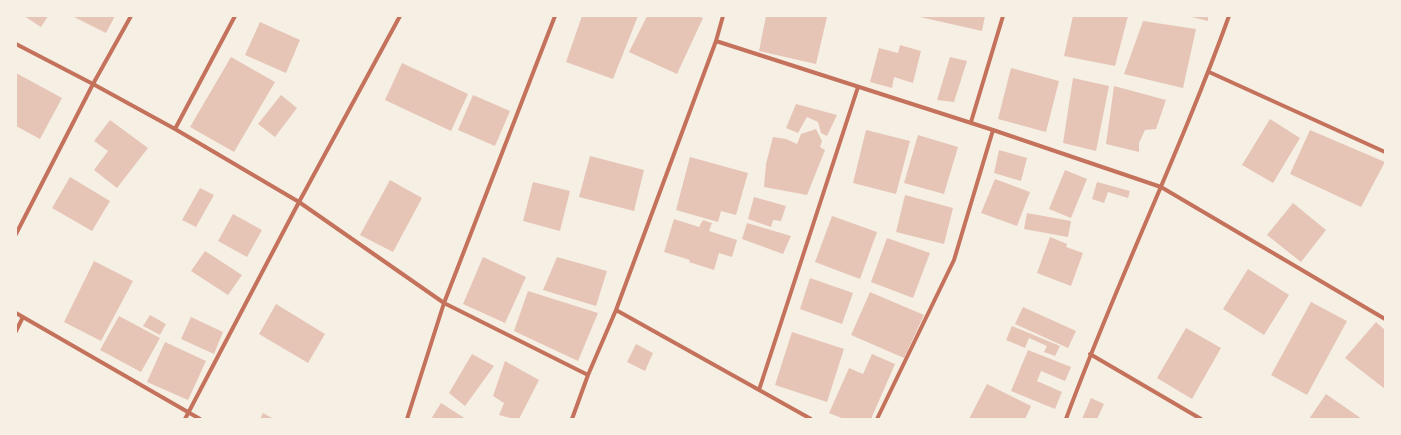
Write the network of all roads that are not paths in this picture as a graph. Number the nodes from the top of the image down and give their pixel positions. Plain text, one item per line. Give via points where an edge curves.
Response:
1 (131, 16) edge
2 (236, 16) edge
3 (400, 16) edge
4 (555, 16) edge
5 (723, 16) edge
6 (1003, 16) edge
7 (1229, 16) edge
8 (716, 41) junction
9 (16, 44) edge
10 (1209, 72) junction
11 (93, 84) junction
12 (858, 87) junction
13 (971, 122) junction
14 (175, 129) junction
15 (993, 130) junction
16 (1385, 152) edge
17 (1161, 187) junction
18 (299, 202) junction
19 (16, 234) edge
20 (444, 303) junction
21 (616, 310) junction
22 (16, 313) edge
23 (23, 317) junction
24 (1385, 319) edge
25 (16, 331) edge
26 (1090, 354) junction
27 (588, 376) junction
28 (759, 390) junction
29 (189, 412) junction
30 (186, 419) edge
31 (200, 419) edge
32 (407, 419) edge
33 (572, 419) edge
34 (811, 419) edge
35 (877, 419) edge
36 (1066, 419) edge
37 (1201, 419) edge

1 - 11 street
2 - 14 street
3 - 18 street
4 - 20 street
5 - 8 street
6 - 13 street
7 - 10 street
8 - 12 street
8 - 21 street
9 - 11 street
10 - 16 street
10 - 17 street
11 - 14 street
11 - 19 street
12 - 13 street
12 - 28 street
13 - 15 street
14 - 18 street
15 - 17 street
15 - 35 street via 954,260
17 - 24 street
17 - 26 street
18 - 20 street
18 - 29 street
20 - 27 street
20 - 32 street
21 - 27 street
21 - 28 street
22 - 23 street
23 - 25 street
23 - 29 street
26 - 36 street
26 - 37 street
27 - 33 street
28 - 34 street
29 - 30 street
29 - 31 street

